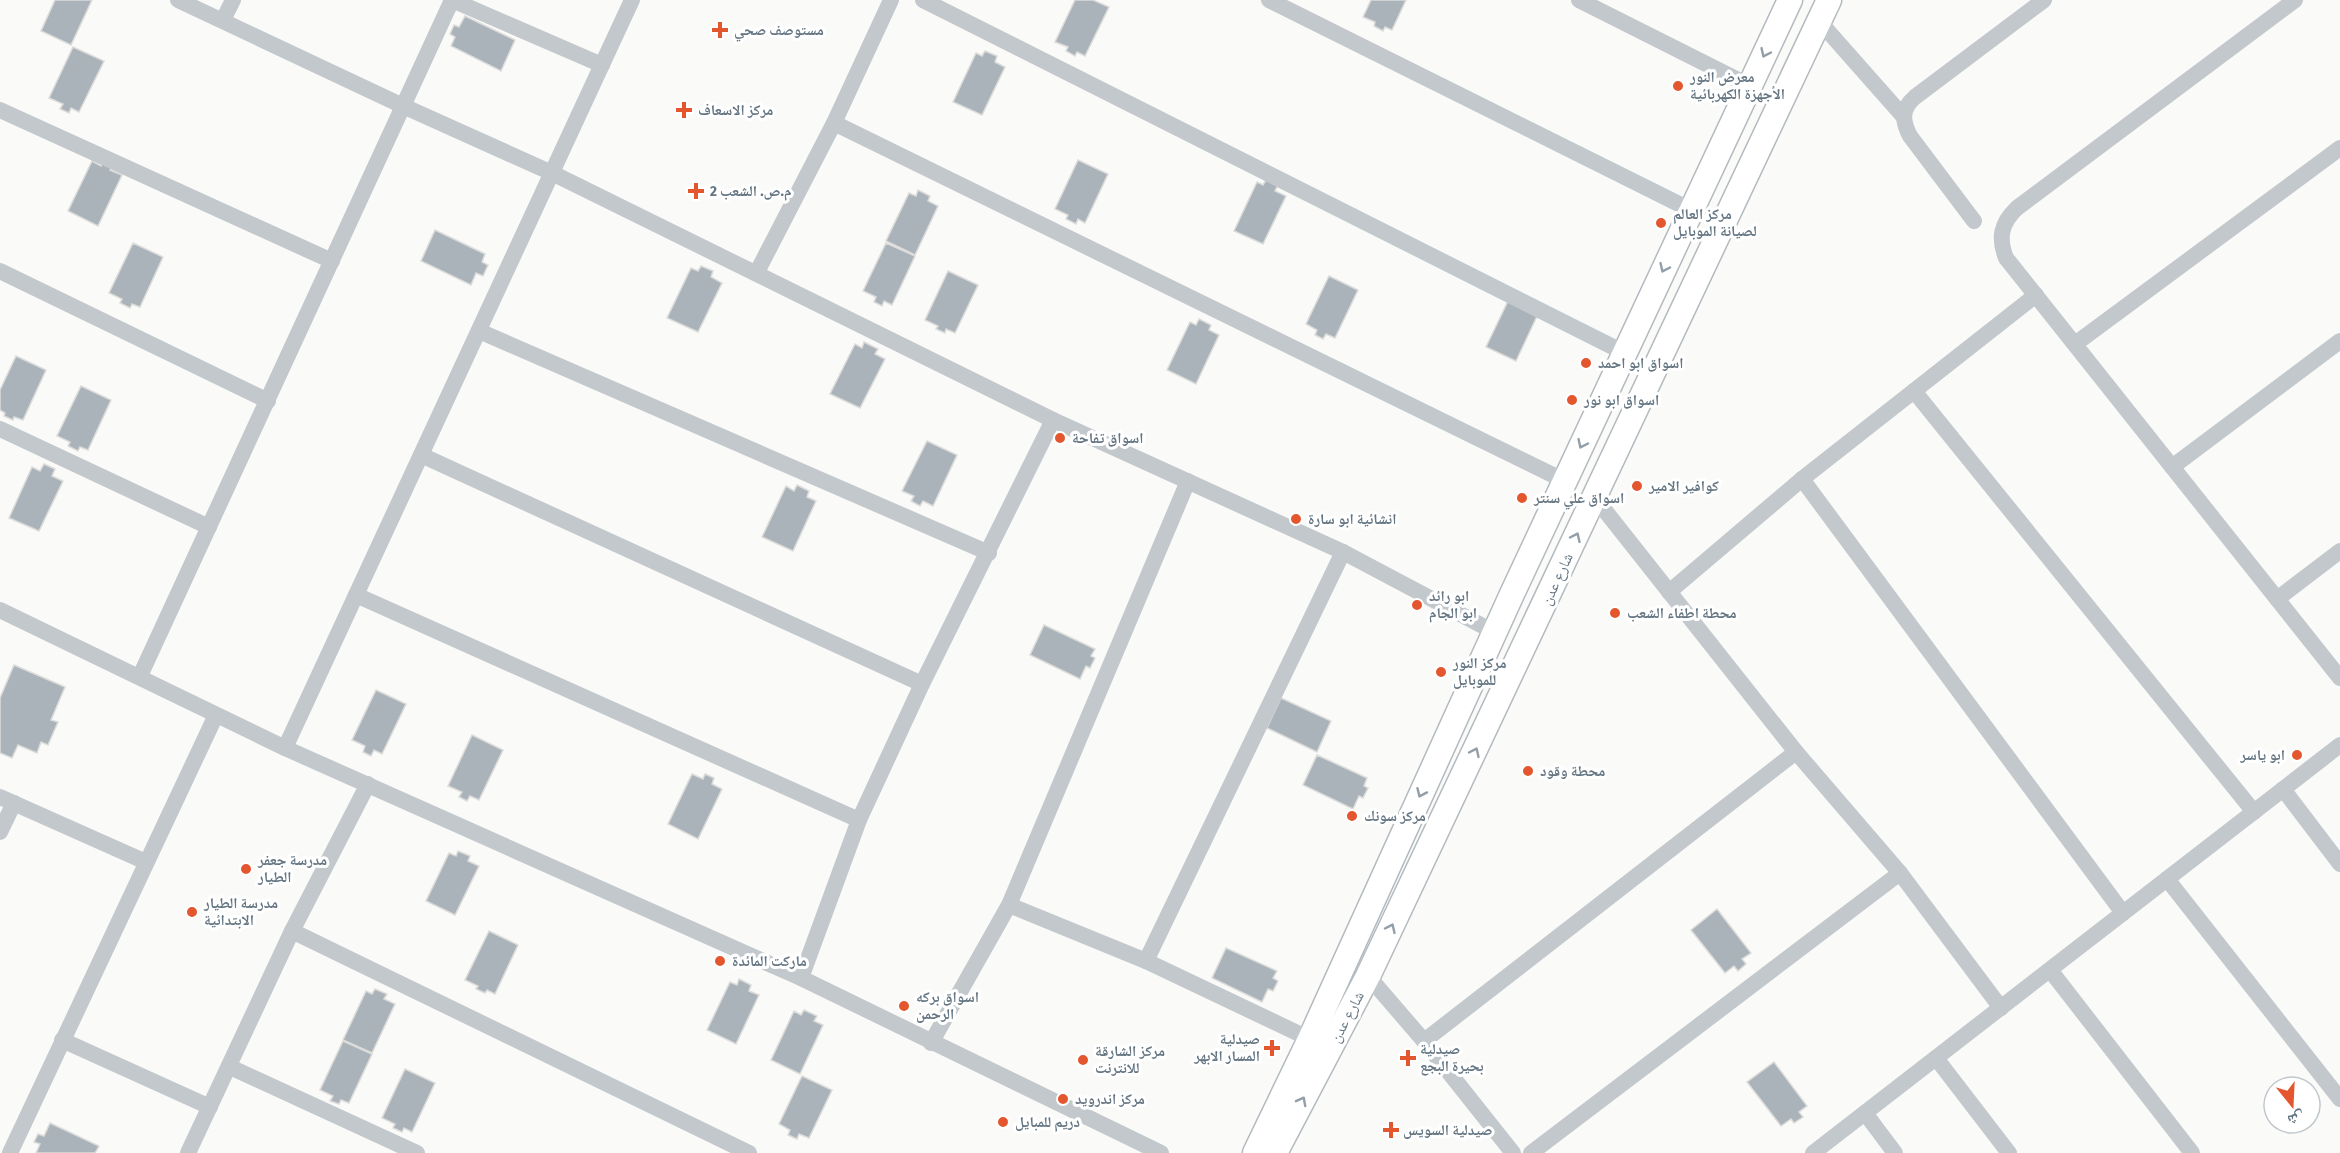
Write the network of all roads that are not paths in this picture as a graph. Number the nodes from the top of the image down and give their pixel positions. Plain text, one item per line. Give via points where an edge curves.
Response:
1 (178, 0) edge
2 (232, 0) edge
3 (452, 0) edge
4 (632, 0) edge
5 (891, 0) edge
6 (923, 0) edge
7 (1269, 0) edge
8 (1579, 0) edge
9 (1790, 0) edge
10 (2044, 0) edge
11 (2294, 0) edge
12 (1824, 11) edge
13 (223, 20) junction
14 (602, 65) junction
15 (1750, 86) junction
16 (403, 106) junction
17 (0, 110) edge
18 (1903, 116) junction
19 (834, 123) junction
20 (2340, 148) edge
21 (552, 173) junction
22 (1691, 210) junction
23 (1974, 221) dead end
24 (332, 261) junction
25 (0, 271) edge
26 (757, 272) junction
27 (2036, 295) junction
28 (478, 331) junction
29 (2340, 341) edge
30 (2074, 344) junction
31 (1625, 353) junction
32 (1914, 392) junction
33 (268, 401) junction
34 (1053, 420) junction
35 (0, 429) edge
36 (421, 455) junction
37 (2172, 467) junction
38 (1802, 479) junction
39 (1188, 481) junction
40 (1565, 481) junction
41 (1595, 498) junction
42 (209, 527) junction
43 (2340, 551) edge
44 (1342, 552) junction
45 (989, 553) junction
46 (1669, 592) junction
47 (1512, 594) junction
48 (356, 595) junction
49 (1548, 596) junction
50 (2277, 599) junction
51 (0, 610) edge
52 (1494, 632) junction
53 (140, 676) junction
54 (2340, 678) edge
55 (922, 684) junction
56 (216, 715) junction
57 (2340, 745) edge
58 (285, 748) junction
59 (1796, 752) junction
60 (368, 784) junction
61 (2283, 789) junction
62 (7, 800) edge
63 (2254, 812) junction
64 (859, 820) junction
65 (0, 832) edge
66 (146, 862) junction
67 (2340, 864) edge
68 (1900, 873) junction
69 (2166, 879) junction
70 (1009, 905) junction
71 (2123, 913) junction
72 (292, 931) junction
73 (1146, 961) junction
74 (2050, 970) junction
75 (1368, 976) junction
76 (801, 978) junction
77 (2001, 1008) junction
78 (1310, 1039) junction
79 (62, 1040) junction
80 (1424, 1041) junction
81 (931, 1042) junction
82 (1936, 1058) junction
83 (231, 1067) junction
84 (2340, 1099) edge
85 (210, 1107) junction
86 (1865, 1113) junction
87 (10, 1153) edge
88 (188, 1153) edge
89 (417, 1153) edge
90 (749, 1153) edge
91 (1161, 1153) edge
92 (1255, 1153) edge
93 (1275, 1153) edge
94 (1513, 1153) edge
95 (1531, 1153) edge
96 (1813, 1153) edge
97 (1895, 1153) edge
98 (2009, 1153) edge
99 (2192, 1153) edge

1 - 13 street
2 - 13 street
3 - 14 street
3 - 16 street
4 - 14 street
5 - 19 street
6 - 31 street
7 - 22 street
8 - 15 street
9 -> 15 street, شارع عدن
10 - 18 street via 1915,97
11 - 27 street via 2010,215 2002,231 2002,249
12 - 18 street
12 - 41 street, شارع عدن
13 - 16 street
14 - 21 street
15 - 22 street, شارع عدن
16 - 21 street
16 - 24 street
17 - 24 street
18 - 23 street via 1910,136
19 - 26 street
19 - 40 street
20 - 30 street
21 - 26 street
21 - 28 street
22 -> 31 street, شارع عدن
24 - 33 street
25 - 33 street
26 - 34 street
27 - 30 street
27 - 32 street
28 - 36 street
28 - 45 street
29 - 37 street
30 - 37 street
31 -> 40 street, شارع عدن
32 - 38 street
32 - 63 street
33 - 42 street
34 - 39 street
34 - 45 street
35 - 42 street
36 - 48 street
36 - 55 street
37 - 50 street
38 - 46 street
38 - 71 street
39 - 44 street
39 - 70 street
40 - 47 street, شارع عدن
41 - 46 street
49 -> 41 street, شارع عدن
42 - 53 street
43 - 50 street
44 - 52 street
44 - 73 street
45 - 55 street
46 - 59 street
47 - 49 street
47 - 52 street, شارع عدن
48 - 58 street
48 - 64 street
75 -> 49 street, شارع عدن
50 - 54 street
51 - 53 street
52 -> 78 street, شارع عدن
53 - 56 street
55 - 64 street
56 - 58 street
56 - 66 street
57 - 61 street
58 - 60 street
59 - 68 street
59 - 80 street
60 - 72 street
60 - 76 street
61 - 63 street
61 - 67 street
62 - 65 street
62 - 66 street
63 - 69 street
64 - 76 street
66 - 79 street
68 - 77 street
68 - 95 street
69 - 71 street
69 - 84 street
70 - 73 street
70 - 81 street
71 - 74 street
72 - 83 street
72 - 90 street
73 - 78 street
74 - 77 street
74 - 99 street
75 - 80 street
93 -> 75 street, شارع عدن
76 - 81 street
77 - 82 street
78 - 92 street, شارع عدن
79 - 85 street
79 - 87 street
80 - 94 street
81 - 91 street
82 - 86 street
82 - 98 street
83 - 85 street
83 - 89 street
85 - 88 street
86 - 96 street
86 - 97 street

